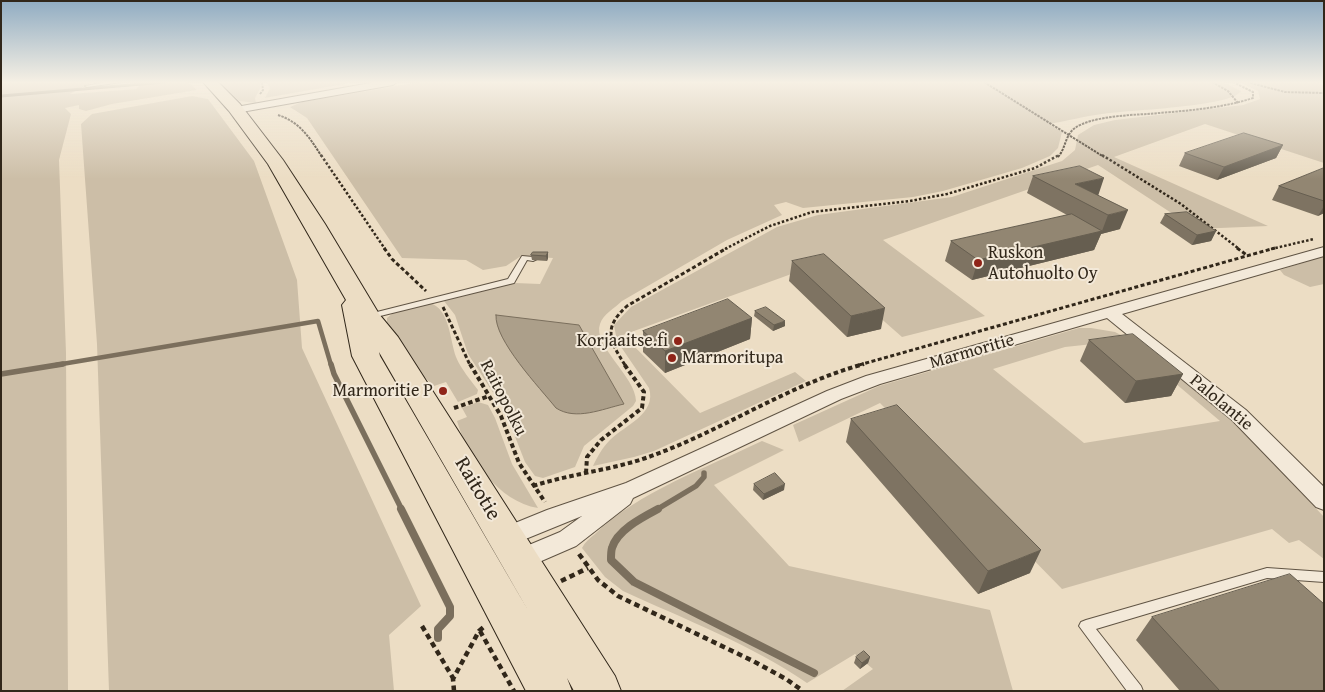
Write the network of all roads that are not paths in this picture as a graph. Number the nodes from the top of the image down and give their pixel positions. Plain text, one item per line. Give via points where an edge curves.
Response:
1 (239, 114) edge
2 (1324, 250) edge
3 (533, 259) edge
4 (359, 308) junction
5 (1110, 313) junction
6 (634, 489) junction
7 (1324, 501) edge
8 (496, 556) junction
9 (1267, 573) junction
10 (1324, 577) edge
11 (1281, 586) edge
12 (550, 691) edge
13 (600, 691) edge
14 (1136, 691) edge

1 - 4 main road, Raitotie via 266,147
2 - 5 street, Marmoritie
3 - 4 lane via 525,258 511,281 435,300
4 - 8 main road, Raitotie via 366,356
5 - 6 street, Marmoritie via 855,386
5 - 7 street, Palolantie via 1239,415
6 - 8 street, Marmoritie via 555,516
6 - 8 street, Marmoritie via 568,539
8 - 12 main road, Raitotie
8 - 13 main road, Raitotie
9 - 10 lane
9 - 11 lane
9 - 14 lane via 1086,626

